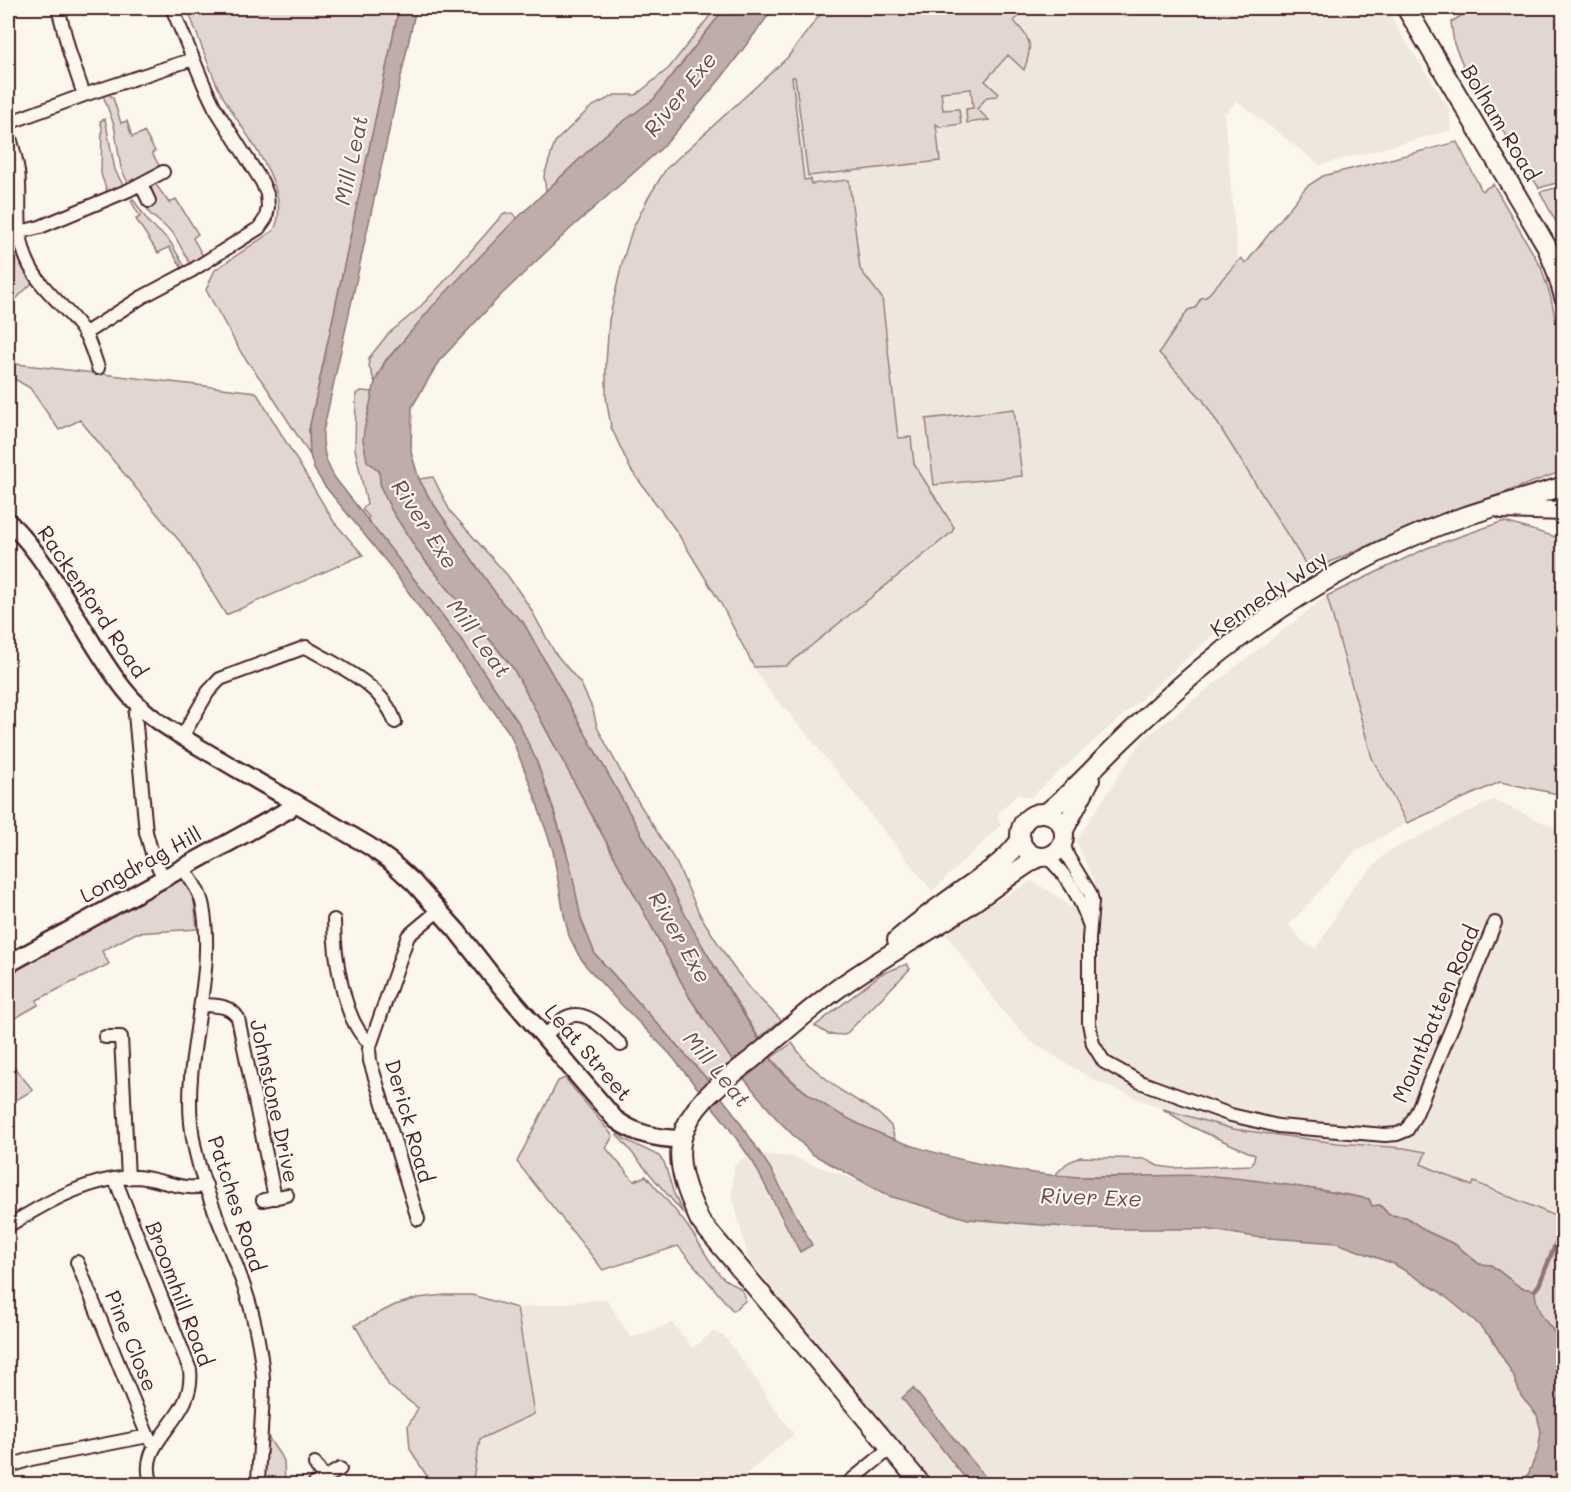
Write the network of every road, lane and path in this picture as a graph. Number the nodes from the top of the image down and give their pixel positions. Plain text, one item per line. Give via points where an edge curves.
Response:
1 (58, 8) edge
2 (172, 8) edge
3 (1406, 8) edge
4 (193, 59) junction
5 (84, 95) junction
6 (8, 123) edge
7 (8, 131) edge
8 (163, 172) dead end
9 (141, 184) junction
10 (149, 201) dead end
11 (20, 232) junction
12 (1563, 297) edge
13 (84, 334) junction
14 (98, 368) dead end
15 (1563, 489) edge
16 (1563, 505) edge
17 (1494, 508) junction
18 (1563, 511) edge
19 (8, 521) edge
20 (141, 707) junction
21 (395, 722) dead end
22 (182, 737) junction
23 (1098, 765) junction
24 (294, 802) junction
25 (1046, 813) junction
26 (1064, 836) junction
27 (1021, 839) junction
28 (1043, 857) junction
29 (182, 867) junction
30 (164, 878) junction
31 (440, 910) junction
32 (333, 920) dead end
33 (1495, 923) dead end
34 (1089, 926) junction
35 (8, 964) edge
36 (855, 976) junction
37 (201, 1005) junction
38 (544, 1036) junction
39 (105, 1037) dead end
40 (370, 1043) junction
41 (621, 1045) dead end
42 (681, 1139) junction
43 (128, 1178) junction
44 (115, 1179) junction
45 (206, 1185) junction
46 (275, 1198) dead end
47 (418, 1219) dead end
48 (8, 1226) edge
49 (77, 1262) dead end
50 (152, 1440) junction
51 (891, 1448) junction
52 (315, 1464) dead end
53 (8, 1467) edge
54 (339, 1469) dead end
55 (319, 1481) edge
56 (152, 1485) edge
57 (258, 1485) edge
58 (847, 1485) edge
59 (921, 1485) edge

1 - 5 street
2 - 4 street
3 - 12 main road, Bolham Road via 1546,245
4 - 5 street
4 - 13 street via 215,108 262,182 267,194 266,218 241,240
5 - 6 street
7 - 11 street via 18,170
8 - 9 street
9 - 10 street
9 - 11 street
11 - 13 street via 28,262
13 - 14 street
15 - 16 main road
15 - 17 main road, Kennedy Way
17 - 18 main road, Kennedy Way
17 - 23 main road, Kennedy Way via 1422,533 1302,595 1204,666
19 - 20 street, Rackenford Road via 42,561 107,665
20 - 22 street, Rackenford Road
20 - 30 street via 135,714 146,832
21 - 22 street via 375,690 306,647 220,679
22 - 24 street, Rackenford Road
23 - 25 main road, Kennedy Way
23 - 26 main road, Kennedy Way
24 - 29 main road, Longdrag Hill via 288,810
24 - 31 main road, Leat Street via 390,861
25 - 26 main road via 1060,820
25 - 27 main road via 1026,820 1020,831
26 - 28 main road via 1057,853
26 - 34 street, Mountbatten Road via 1068,857 1090,893
27 - 28 main road via 1027,852
27 - 36 main road via 998,865 921,920
28 - 34 street, Mountbatten Road via 1063,873 1083,905
28 - 36 main road
29 - 30 main road, Longdrag Hill
29 - 37 street, Patches Road via 203,905 206,943
30 - 35 main road, Longdrag Hill
31 - 38 main road, Leat Street
31 - 40 street, Derick Road via 408,936
32 - 40 street via 335,961 360,1036
33 - 34 street, Mountbatten Road via 1416,1114 1407,1130 1385,1135 1278,1126 1232,1115 1140,1082 1104,1062 1093,1044 1089,1023
36 - 42 main road via 705,1098
37 - 45 street, Patches Road via 190,1086 191,1123 196,1157
37 - 46 street, Johnstone Drive via 226,1007 238,1018
38 - 41 street via 566,1018 583,1016
38 - 42 main road, Leat Street via 615,1119 629,1129 660,1139
39 - 43 street via 122,1037
40 - 47 street, Derick Road via 370,1061
42 - 51 main road via 688,1196 700,1221
43 - 44 street
43 - 45 street
44 - 48 street via 44,1204
44 - 50 street, Broomhill Road via 190,1370 191,1388 184,1406
45 - 57 street, Patches Road via 250,1307 260,1354 263,1380
49 - 50 street, Pine Close
50 - 53 street via 31,1459
50 - 56 street, Broomhill Road via 148,1467
51 - 58 street
51 - 59 main road
52 - 55 street
54 - 55 street

